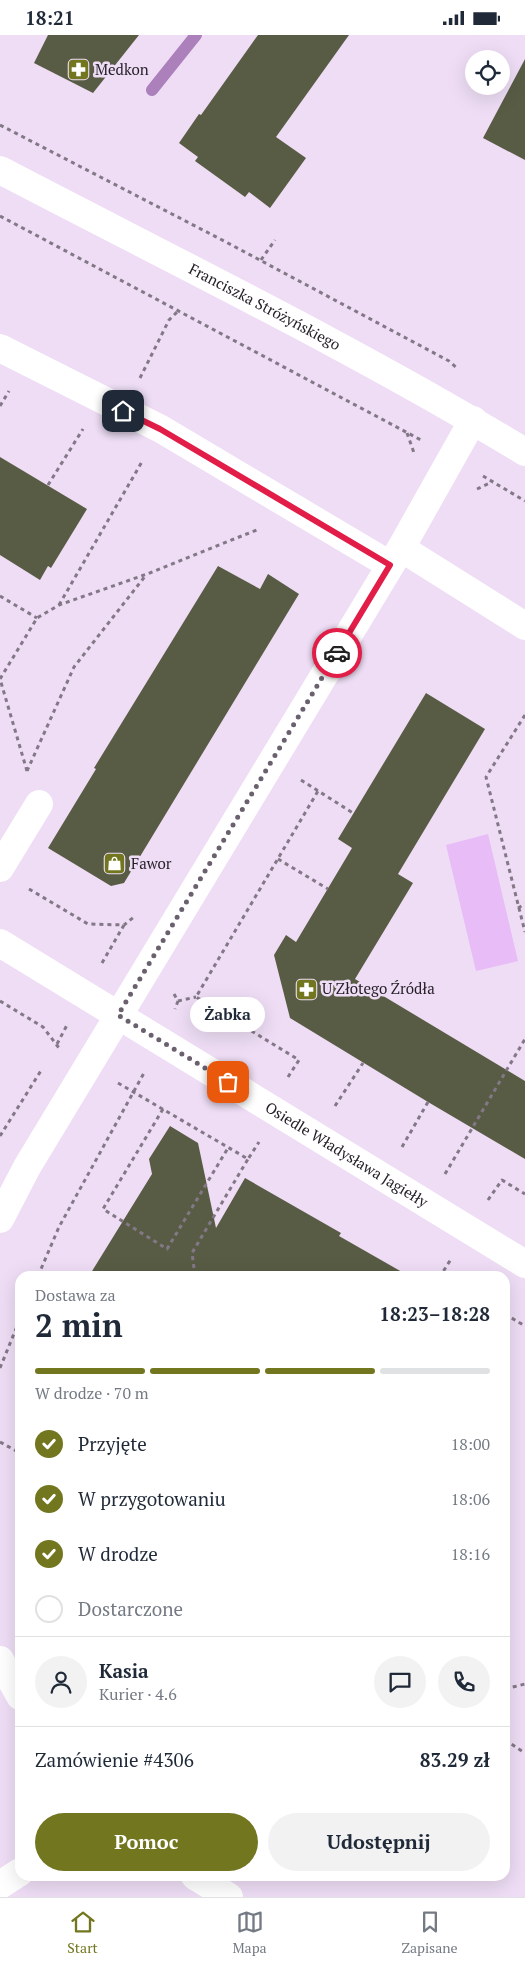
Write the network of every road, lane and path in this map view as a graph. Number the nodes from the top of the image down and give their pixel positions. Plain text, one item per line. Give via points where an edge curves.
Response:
1 (0, 170) edge
2 (0, 216) edge
3 (275, 240) dead end
4 (261, 260) dead end
5 (179, 311) junction
6 (0, 348) edge
7 (11, 388) dead end
8 (0, 406) edge
9 (123, 411) junction
10 (473, 420) junction
11 (84, 427) dead end
12 (525, 452) edge
13 (144, 458) dead end
14 (452, 458) junction
15 (48, 485) dead end
16 (525, 501) edge
17 (260, 528) dead end
18 (396, 556) junction
19 (147, 574) junction
20 (0, 596) edge
21 (59, 605) junction
22 (37, 618) junction
23 (525, 626) edge
24 (0, 679) edge
25 (525, 715) edge
26 (27, 772) junction
27 (22, 779) dead end
28 (39, 804) dead end
29 (353, 813) dead end
30 (278, 859) junction
31 (0, 868) edge
32 (24, 886) dead end
33 (328, 889) dead end
34 (525, 904) edge
35 (518, 908) junction
36 (138, 915) dead end
37 (124, 925) junction
38 (525, 932) edge
39 (0, 943) edge
40 (84, 994) junction
41 (196, 997) junction
42 (0, 1001) edge
43 (178, 1001) dead end
44 (118, 1015) junction
45 (525, 1039) edge
46 (46, 1062) dead end
47 (363, 1063) dead end
48 (286, 1082) dead end
49 (428, 1103) dead end
50 (162, 1109) dead end
51 (332, 1110) dead end
52 (116, 1121) dead end
53 (0, 1136) edge
54 (228, 1148) dead end
55 (399, 1152) dead end
56 (248, 1159) dead end
57 (442, 1179) dead end
58 (524, 1192) edge
59 (486, 1204) dead end
60 (0, 1219) edge
61 (525, 1264) edge
62 (40, 1271) edge
63 (194, 1271) edge
64 (510, 1317) edge
65 (525, 1326) edge
66 (15, 1331) edge
67 (0, 1368) edge
68 (0, 1442) edge
69 (15, 1450) edge
70 (0, 1660) edge
71 (525, 1684) edge
72 (15, 1687) edge
73 (510, 1688) edge
74 (510, 1743) edge
75 (525, 1753) edge
76 (15, 1875) edge
77 (203, 1881) edge
78 (0, 1885) edge
79 (229, 1897) edge

1 - 10 street, Franciszka Stróżyńskiego
2 - 5 path
3 - 4 path
5 - 9 path via 169,320
5 - 14 path
6 - 9 street
7 - 8 path
9 - 18 street
10 - 12 street, Franciszka Stróżyńskiego
10 - 14 street
11 - 15 path
13 - 21 path
14 - 16 path
14 - 18 street
17 - 19 path
18 - 23 street
18 - 44 street
19 - 21 path
19 - 26 path via 74,667
20 - 22 path
21 - 22 path
22 - 24 path
24 - 26 path
25 - 35 path via 486,777
26 - 27 path
28 - 31 street
29 - 30 path via 318,791
30 - 33 path
30 - 41 path
32 - 37 path via 88,924
34 - 35 path
35 - 38 path
36 - 37 path
37 - 40 path
39 - 40 street, Osiedle Władysława Jagiełły
40 - 42 path via 56,1046 44,1027
40 - 44 street, Osiedle Władysława Jagiełły
41 - 43 path
41 - 48 path via 299,1060
44 - 60 street via 27,1167
44 - 61 street, Osiedle Władysława Jagiełły
45 - 57 path
46 - 53 path
47 - 51 path
49 - 55 path
50 - 54 path via 103,1209 167,1249
52 - 62 path
56 - 63 path via 192,1253
58 - 59 path via 502,1180
64 - 65 path
66 - 67 path
68 - 69 path
70 - 72 street
71 - 73 path
74 - 75 path
76 - 78 street
77 - 79 street

